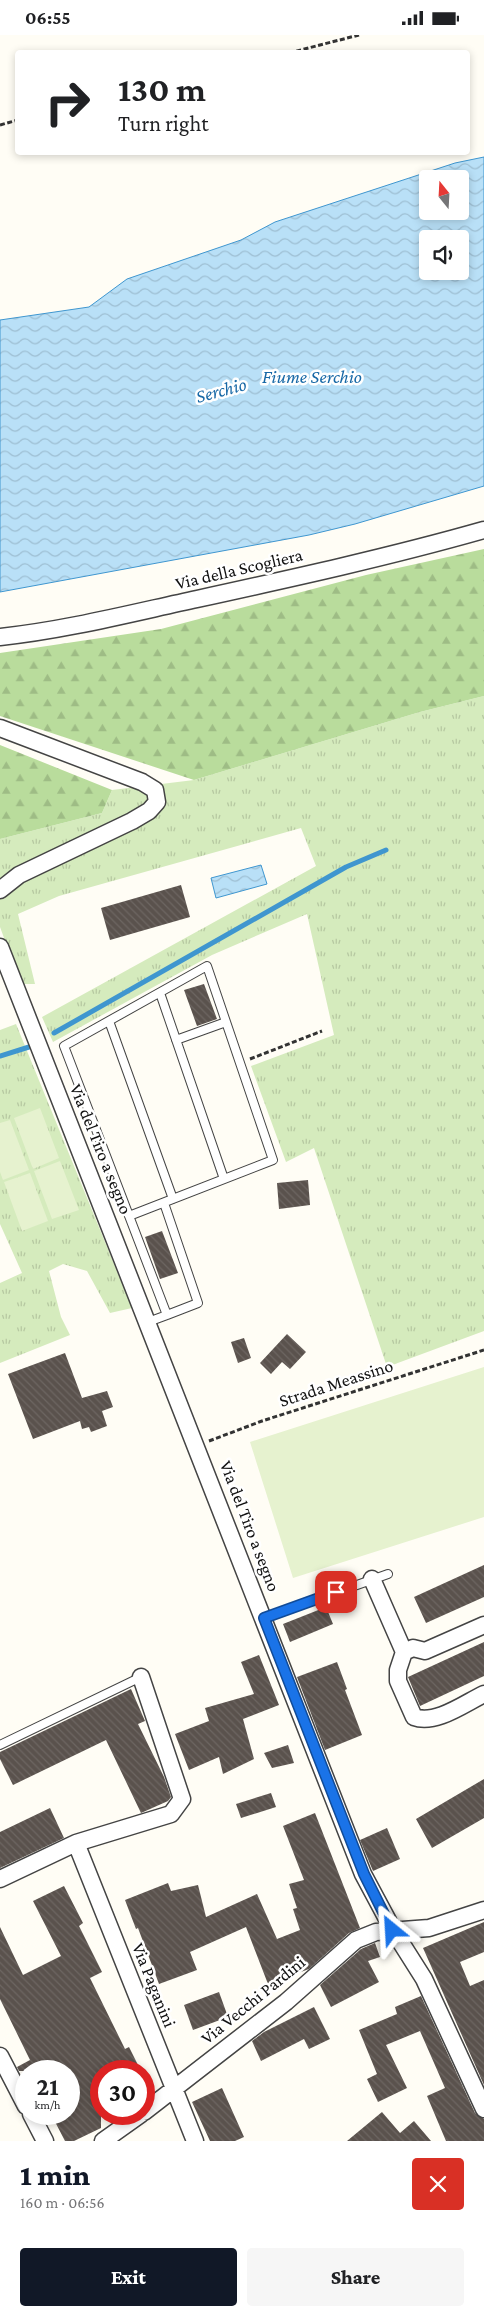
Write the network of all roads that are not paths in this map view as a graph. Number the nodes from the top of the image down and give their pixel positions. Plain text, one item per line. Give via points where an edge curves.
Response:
1 (484, 530) edge
2 (0, 637) edge
3 (0, 728) edge
4 (0, 890) edge
5 (0, 947) edge
6 (160, 993) junction
7 (108, 1021) junction
8 (226, 1023) junction
9 (176, 1040) junction
10 (224, 1179) junction
11 (173, 1199) junction
12 (164, 1203) junction
13 (129, 1216) junction
14 (167, 1315) junction
15 (148, 1322) junction
16 (388, 1574) dead end
17 (372, 1579) junction
18 (264, 1618) junction
19 (484, 1625) edge
20 (404, 1652) junction
21 (141, 1677) joint
22 (484, 1694) edge
23 (0, 1745) edge
24 (76, 1843) junction
25 (0, 1879) edge
26 (484, 1910) edge
27 (392, 1930) junction
28 (0, 2056) edge
29 (15, 2085) edge
30 (173, 2089) junction
31 (155, 2103) edge
32 (484, 2109) edge
33 (36, 2125) edge
34 (125, 2125) edge
35 (45, 2141) edge
36 (103, 2141) edge
37 (195, 2141) edge

1 - 2 street, Via della Scogliera via 413,550 236,590 40,633
3 - 4 street via 142,782 155,790 157,802 132,821 19,875
5 - 15 street, Via del Tiro a segno
6 - 7 lane
6 - 8 lane via 207,966
6 - 9 lane
7 - 11 lane
7 - 13 lane via 64,1046
8 - 9 lane
8 - 10 lane via 273,1160
9 - 10 lane
10 - 11 lane
11 - 12 lane
12 - 13 lane
12 - 14 lane via 198,1303
13 - 14 lane
14 - 15 lane
15 - 18 street, Via del Tiro a segno
16 - 17 lane
17 - 18 lane
17 - 20 street
18 - 27 street, Via del Tiro a segno via 364,1874
19 - 20 street via 425,1651 413,1648
20 - 22 street via 398,1681 414,1717 436,1717
21 - 23 lane
21 - 24 street via 182,1799 171,1814
24 - 25 street
24 - 30 street, Via Paganini
26 - 27 street, Via Vecchi Pardini via 429,1928
27 - 30 street, Via Vecchi Pardini via 356,1940 286,2002
27 - 32 street, Via del Tiro a segno via 424,1979
28 - 29 street
30 - 31 street, Via Vecchi Pardini
30 - 37 street, Via Paganini
33 - 35 street
34 - 36 street, Via Vecchi Pardini

